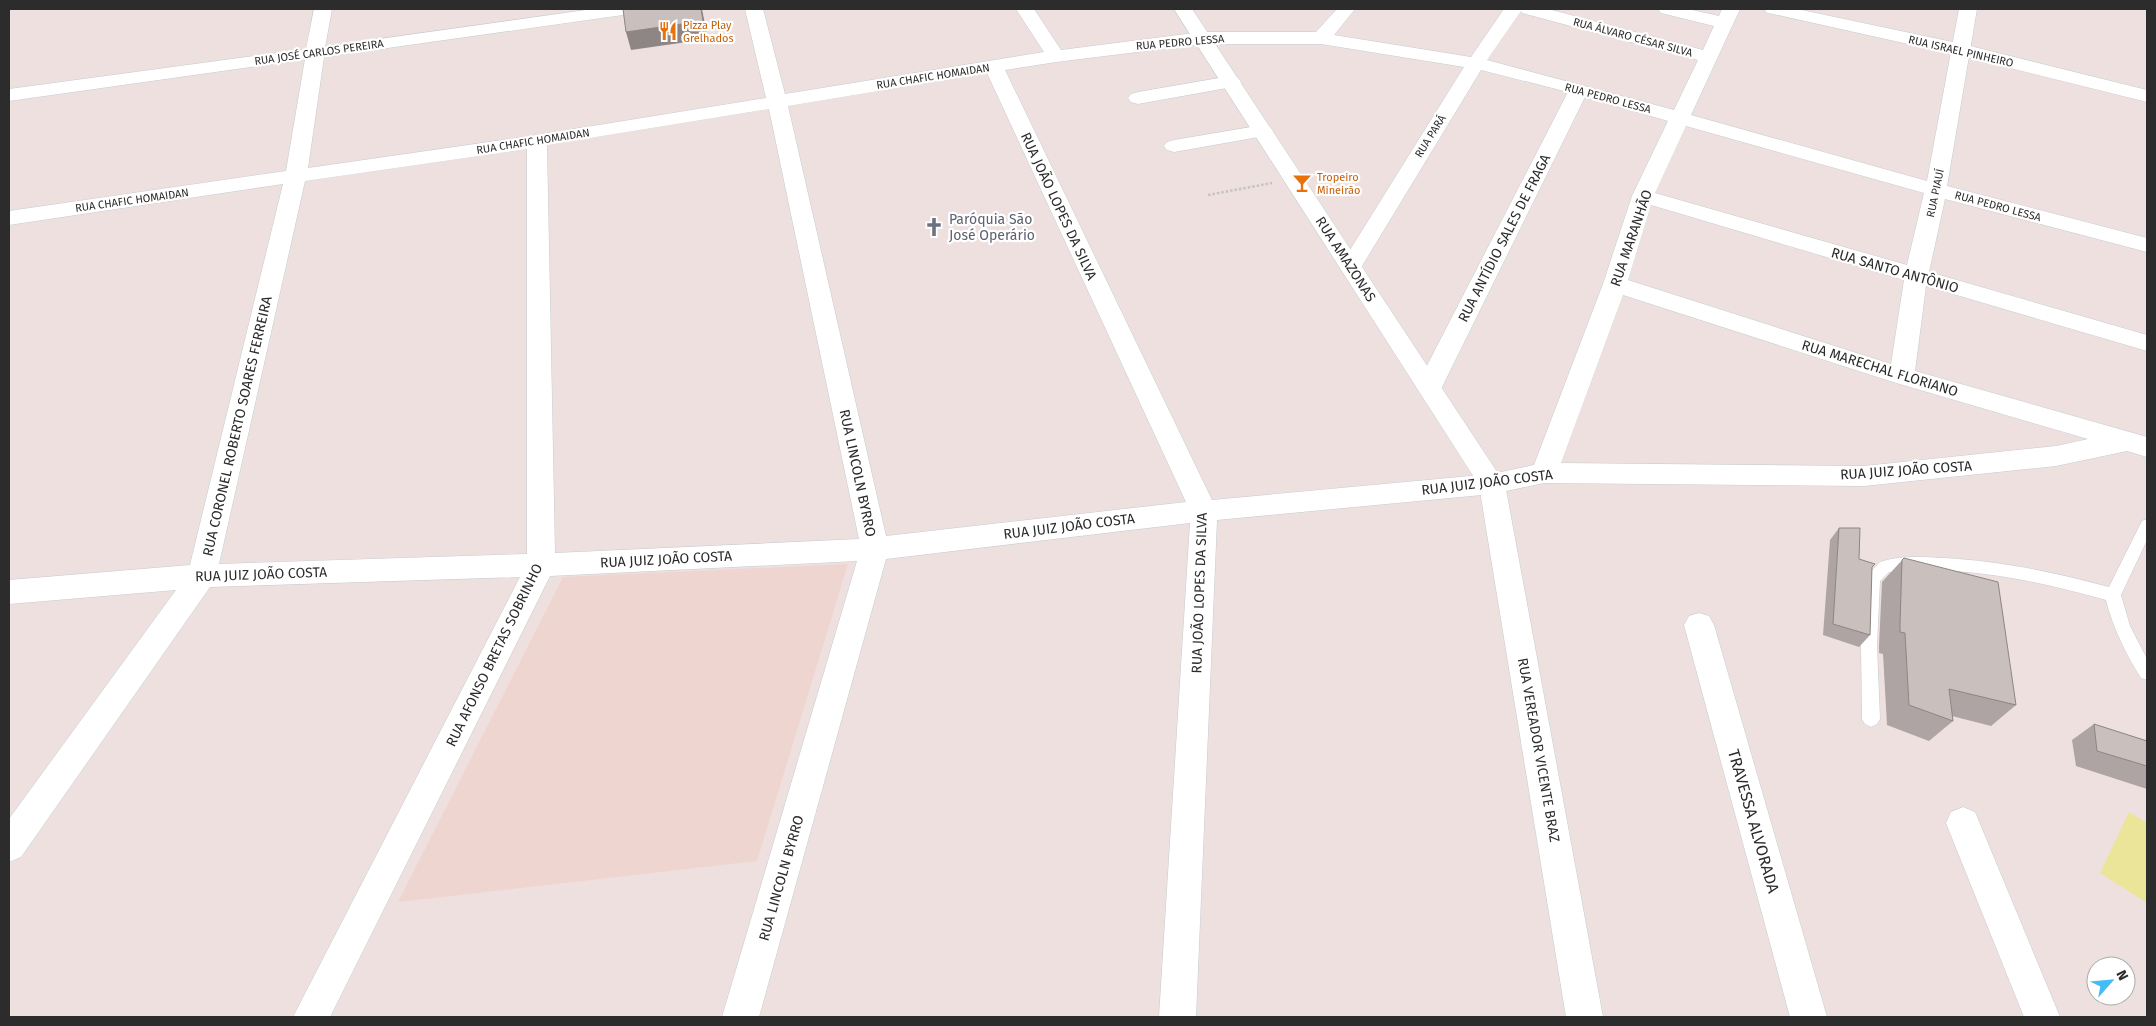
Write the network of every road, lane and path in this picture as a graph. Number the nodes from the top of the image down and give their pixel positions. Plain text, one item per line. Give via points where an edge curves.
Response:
1 (323, 9) edge
2 (630, 9) edge
3 (754, 9) edge
4 (1025, 9) edge
5 (1346, 9) edge
6 (1513, 9) edge
7 (1528, 9) edge
8 (1667, 9) edge
9 (1773, 9) edge
10 (1968, 9) edge
11 (1187, 11) edge
12 (1727, 16) edge
13 (1202, 38) junction
14 (1321, 38) junction
15 (1962, 50) junction
16 (315, 53) junction
17 (1056, 56) junction
18 (1710, 57) junction
19 (1476, 63) junction
20 (993, 66) junction
21 (1231, 82) junction
22 (1579, 89) junction
23 (9, 95) edge
24 (2147, 96) edge
25 (1138, 98) dead end
26 (777, 102) junction
27 (1681, 118) junction
28 (1263, 131) junction
29 (537, 140) junction
30 (1174, 146) dead end
31 (296, 175) junction
32 (1294, 179) junction
33 (1936, 190) junction
34 (1208, 195) dead end
35 (1643, 196) junction
36 (9, 219) edge
37 (2147, 245) edge
38 (1351, 266) junction
39 (1916, 277) junction
40 (1615, 284) junction
41 (2147, 343) edge
42 (1902, 376) junction
43 (1429, 387) junction
44 (2137, 444) edge
45 (1544, 473) junction
46 (1492, 484) junction
47 (1204, 510) junction
48 (2147, 526) edge
49 (875, 549) junction
50 (541, 565) junction
51 (202, 576) junction
52 (9, 592) edge
53 (2113, 595) junction
54 (1699, 625) dead end
55 (2147, 673) edge
56 (1871, 719) dead end
57 (1963, 823) dead end
58 (9, 846) edge
59 (311, 1017) edge
60 (741, 1017) edge
61 (1178, 1017) edge
62 (1585, 1017) edge
63 (1808, 1017) edge
64 (2042, 1017) edge

1 - 16 street, RUA CORONEL ROBERTO SOARES FERREIRA
2 - 16 street, RUA JOSÉ CARLOS PEREIRA
3 - 26 street, RUA LINCOLN BYRRO
4 - 17 street
5 - 14 street
6 - 19 street, RUA PARÁ
7 - 18 street, RUA ÁLVARO CÉSAR SILVA
8 - 12 street
9 - 15 street, RUA ISRAEL PINHEIRO
10 - 15 street, RUA PIAUÍ
11 - 13 street, RUA AMAZONAS
12 - 18 street, RUA MARANHÃO
13 - 14 street, RUA PEDRO LESSA
13 - 17 street, RUA PEDRO LESSA
13 - 21 street, RUA AMAZONAS
14 - 19 street, RUA PEDRO LESSA
15 - 24 street, RUA ISRAEL PINHEIRO
15 - 33 street, RUA PIAUÍ
16 - 23 street, RUA JOSÉ CARLOS PEREIRA
16 - 31 street, RUA CORONEL ROBERTO SOARES FERREIRA
17 - 20 street, RUA CHAFIC HOMAIDAN
18 - 27 street, RUA MARANHÃO
19 - 22 street, RUA PEDRO LESSA
19 - 38 street, RUA PARÁ
20 - 26 street, RUA CHAFIC HOMAIDAN
20 - 47 street, RUA JOÃO LOPES DA SILVA
21 - 25 street
21 - 28 street, RUA AMAZONAS
22 - 27 street, RUA PEDRO LESSA
22 - 43 street, RUA ANTÍDIO SALES DE FRAGA
26 - 29 street, RUA CHAFIC HOMAIDAN
26 - 49 street, RUA LINCOLN BYRRO
27 - 33 street, RUA PEDRO LESSA
27 - 35 street, RUA MARANHÃO
28 - 30 street
28 - 32 street, RUA AMAZONAS
29 - 31 street, RUA CHAFIC HOMAIDAN
29 - 50 street, RUA AFONSO BRETAS SOBRINHO
31 - 36 street, RUA CHAFIC HOMAIDAN
31 - 51 street, RUA CORONEL ROBERTO SOARES FERREIRA
32 - 34 path
32 - 38 street, RUA AMAZONAS
33 - 37 street, RUA PEDRO LESSA
33 - 39 street, RUA PIAUÍ
35 - 39 street, RUA SANTO ANTÔNIO
35 - 40 street, RUA MARANHÃO
38 - 43 street, RUA AMAZONAS
39 - 41 street, RUA SANTO ANTÔNIO
39 - 42 street, RUA PIAUÍ
40 - 42 street, RUA MARECHAL FLORIANO
40 - 45 street, RUA MARANHÃO
42 - 44 street, RUA MARECHAL FLORIANO
43 - 46 street, RUA AMAZONAS
44 - 45 street, RUA JUIZ JOÃO COSTA via 1864,476
45 - 46 street, RUA JUIZ JOÃO COSTA
46 - 47 street, RUA JUIZ JOÃO COSTA
46 - 62 street, RUA VEREADOR VICENTE BRAZ
47 - 49 street, RUA JUIZ JOÃO COSTA
47 - 61 street, RUA JOÃO LOPES DA SILVA
48 - 53 lane
49 - 50 street, RUA JUIZ JOÃO COSTA
49 - 60 street, RUA LINCOLN BYRRO
50 - 51 street, RUA JUIZ JOÃO COSTA
50 - 59 street, RUA AFONSO BRETAS SOBRINHO
51 - 52 street, RUA JUIZ JOÃO COSTA
51 - 58 street, RUA CORONEL ROBERTO SOARES FERREIRA
53 - 55 lane via 2117,614 2134,653
53 - 56 lane via 2054,579 1988,567 1918,562 1885,566 1872,579 1869,646
54 - 63 street, TRAVESSA ALVORADA
57 - 64 street

